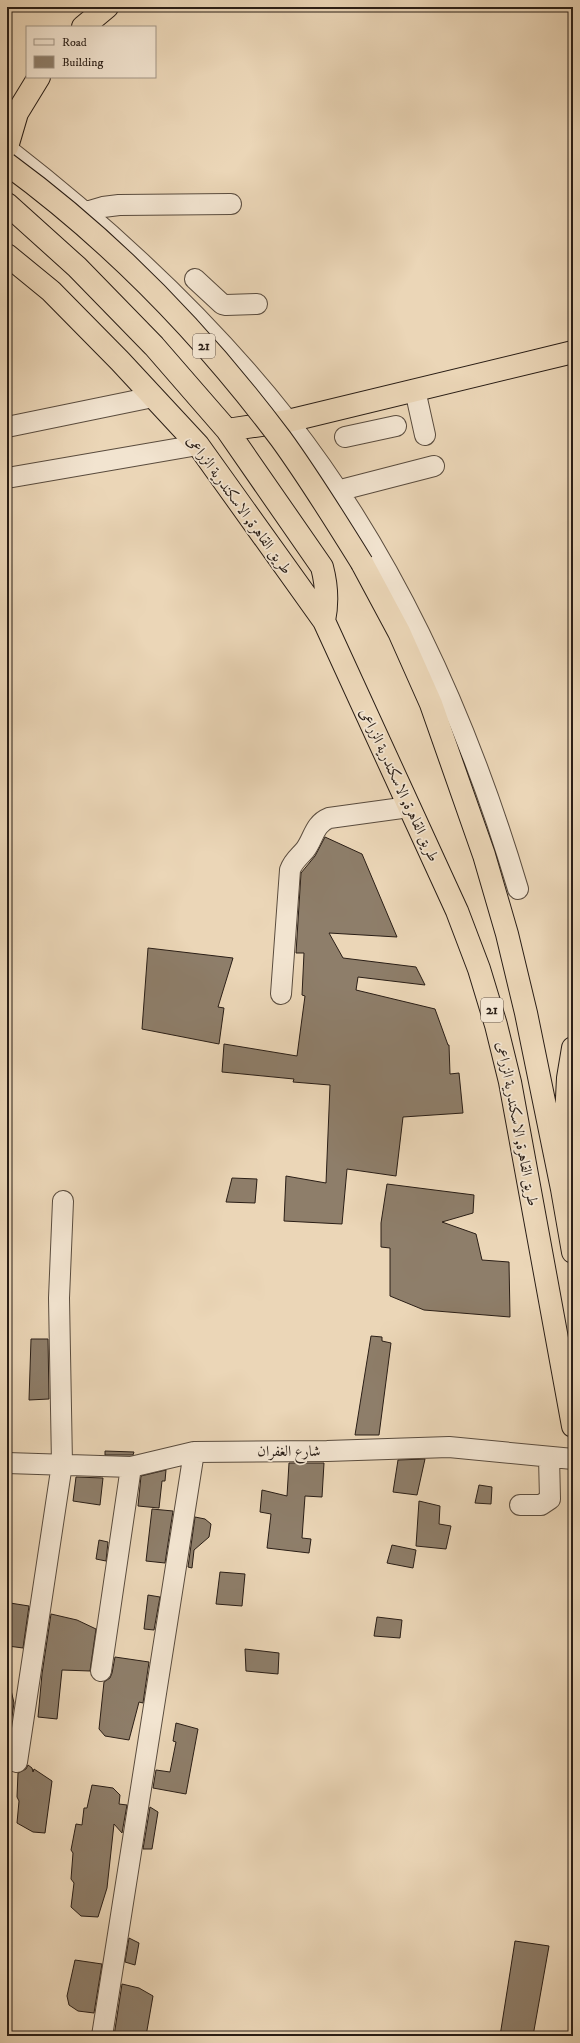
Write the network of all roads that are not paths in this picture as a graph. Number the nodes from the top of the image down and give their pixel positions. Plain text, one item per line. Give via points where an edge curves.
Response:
1 (107, 7) edge
2 (84, 26) edge
3 (37, 78) edge
4 (7, 148) edge
5 (7, 164) edge
6 (7, 204) edge
7 (231, 204) dead end
8 (86, 212) junction
9 (7, 255) edge
10 (179, 299) junction
11 (257, 304) dead end
12 (573, 352) edge
13 (414, 390) junction
14 (153, 396) junction
15 (360, 403) junction
16 (288, 421) junction
17 (396, 426) dead end
18 (7, 427) edge
19 (227, 430) junction
20 (369, 432) junction
21 (425, 435) dead end
22 (345, 437) dead end
23 (198, 445) junction
24 (434, 466) dead end
25 (7, 478) edge
26 (337, 491) junction
27 (324, 621) junction
28 (409, 807) junction
29 (518, 889) dead end
30 (281, 994) dead end
31 (573, 1048) edge
32 (562, 1189) junction
33 (63, 1201) dead end
34 (573, 1252) edge
35 (573, 1426) edge
36 (194, 1452) junction
37 (549, 1456) junction
38 (573, 1459) edge
39 (7, 1463) edge
40 (62, 1464) junction
41 (131, 1467) junction
42 (520, 1505) dead end
43 (101, 1671) dead end
44 (17, 1762) dead end
45 (102, 2036) edge

1 - 2 highway
3 - 4 highway via 17,113
4 - 8 street
5 - 32 highway, طريق القاهرة, الاسكندرية الزراعى / 21, bridge via 82,223 138,274 189,328 236,382 280,439 323,500 362,563 399,632 431,704 484,855 526,1013
6 - 19 highway via 77,267 154,346
7 - 8 street via 111,206
8 - 10 street
9 - 14 highway, طريق القاهرة, الاسكندرية الزراعى / 21 via 51,291
10 - 11 street via 198,282 218,302 226,306
10 - 16 street via 243,367
12 - 13 highway
13 - 15 highway
13 - 21 street
14 - 18 street
14 - 23 highway, طريق القاهرة, الاسكندرية الزراعى / 21
15 - 16 highway
15 - 20 street
16 - 19 highway
16 - 26 street
17 - 20 street
19 - 27 highway via 322,567 327,585
20 - 22 street
23 - 25 street
23 - 27 highway, طريق القاهرة, الاسكندرية الزراعى / 21
24 - 26 street
26 - 29 street via 408,610 444,682 492,805
27 - 28 highway, طريق القاهرة, الاسكندرية الزراعى / 21
28 - 30 street via 330,818 316,828 290,870
28 - 35 highway, طريق القاهرة, الاسكندرية الزراعى / 21 via 457,911 479,969 496,1025 510,1082
31 - 32 highway via 568,1078
32 - 34 highway, طريق القاهرة, الاسكندرية الزراعى / 21
33 - 40 street via 59,1298
36 - 37 street, شارع الغفران via 448,1447
36 - 41 street, شارع الغفران
36 - 45 street
37 - 38 street, شارع الغفران
37 - 42 street via 550,1499 541,1505
39 - 40 street, شارع الغفران
40 - 41 street, شارع الغفران
40 - 44 street
41 - 43 street

